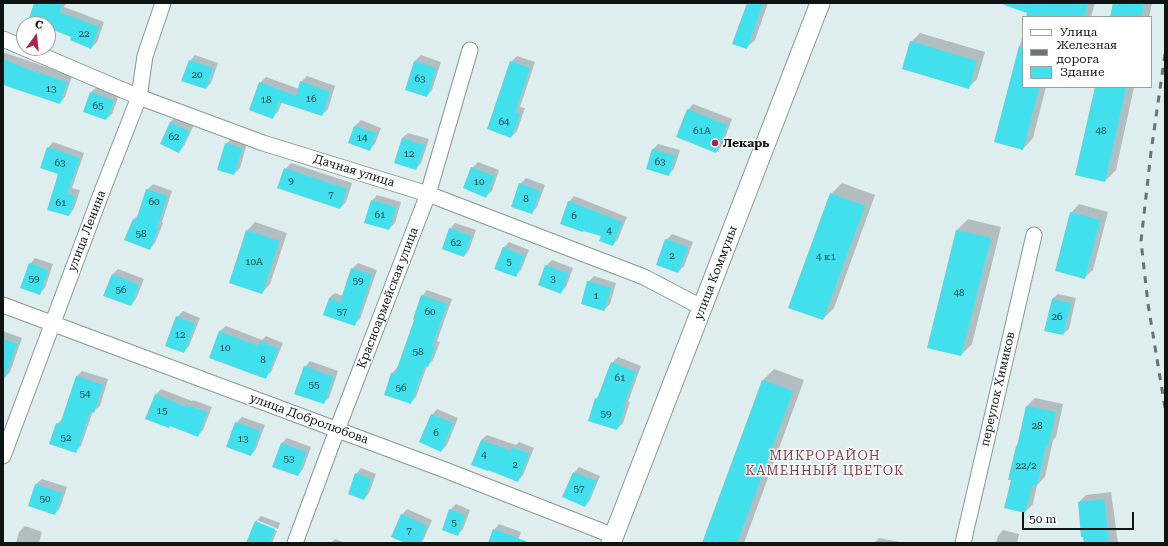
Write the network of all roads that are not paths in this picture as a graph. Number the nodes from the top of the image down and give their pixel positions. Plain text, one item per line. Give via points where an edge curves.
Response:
1 (163, 3) edge
2 (820, 3) edge
3 (3, 39) edge
4 (470, 50) dead end
5 (139, 97) junction
6 (428, 194) junction
7 (1034, 235) dead end
8 (3, 305) edge
9 (703, 308) junction
10 (52, 324) junction
11 (337, 430) junction
12 (3, 456) edge
13 (613, 540) edge
14 (295, 543) edge
15 (963, 543) edge

1 - 5 street, улица Ленина via 145,56
2 - 9 street, улица Коммуны
3 - 5 street, Дачная улица
4 - 6 street, Красноармейская улица
5 - 6 street, Дачная улица via 263,144
5 - 10 street, улица Ленина
6 - 9 street, Дачная улица via 644,276
6 - 11 street, Красноармейская улица
7 - 15 street, переулок Химиков
8 - 10 street, улица Добролюбова
9 - 13 street, улица Коммуны
10 - 11 street, улица Добролюбова
10 - 12 street, улица Ленина
11 - 13 street, улица Добролюбова via 445,470
11 - 14 street, Красноармейская улица

